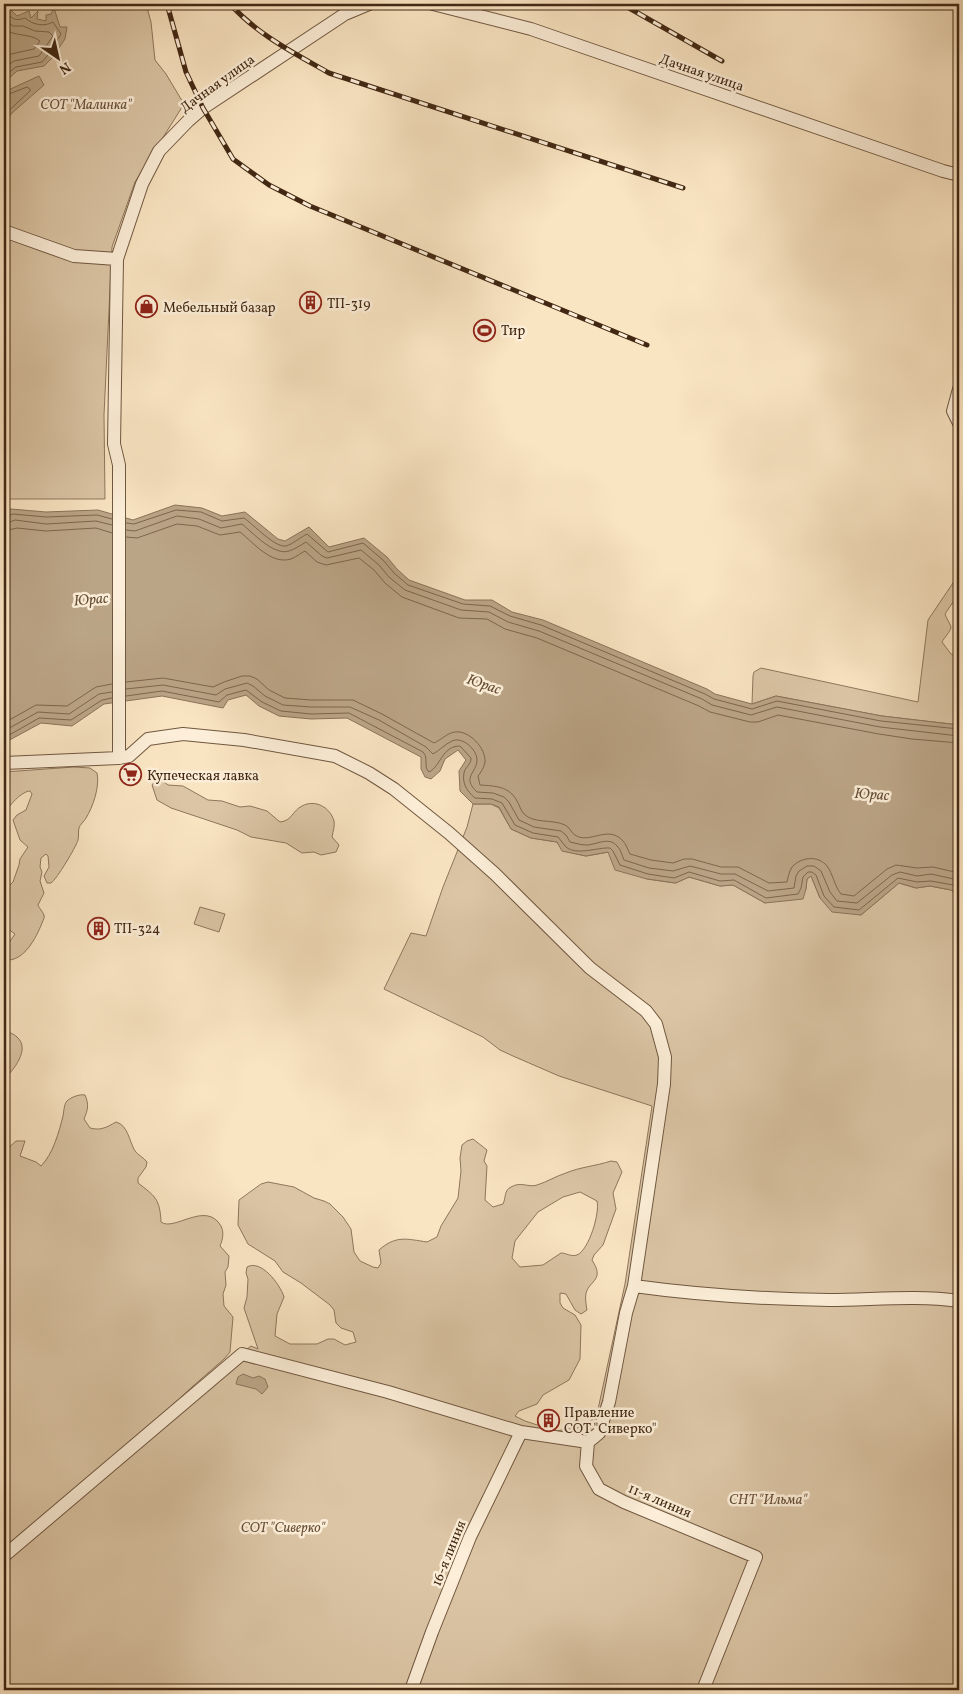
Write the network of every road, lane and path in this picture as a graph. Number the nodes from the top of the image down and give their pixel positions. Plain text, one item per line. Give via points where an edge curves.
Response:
1 (369, 4) edge
2 (433, 4) edge
3 (959, 175) edge
4 (4, 231) edge
5 (117, 259) junction
6 (959, 389) edge
7 (959, 423) edge
8 (118, 758) junction
9 (4, 763) edge
10 (634, 1286) junction
11 (959, 1301) edge
12 (521, 1432) junction
13 (588, 1442) junction
14 (4, 1556) edge
15 (411, 1690) edge
16 (703, 1690) edge

1 - 5 street, Дачная улица via 345,14 188,121 159,152 142,184
2 - 3 street, Дачная улица via 530,29
4 - 5 street via 74,256
5 - 8 street, Дачная улица via 114,444 119,465
6 - 7 street via 953,411
8 - 9 street
8 - 10 street via 129,756 148,739 183,734 244,740 335,756 394,789 450,833 590,968 646,1011 656,1024 666,1057
10 - 11 street via 740,1296
10 - 13 street via 609,1402 599,1433
12 - 13 street
12 - 14 street via 388,1392 242,1354
12 - 15 street, 16-я линия via 470,1537
13 - 16 street, 11-я линия via 586,1466 599,1489 756,1557

